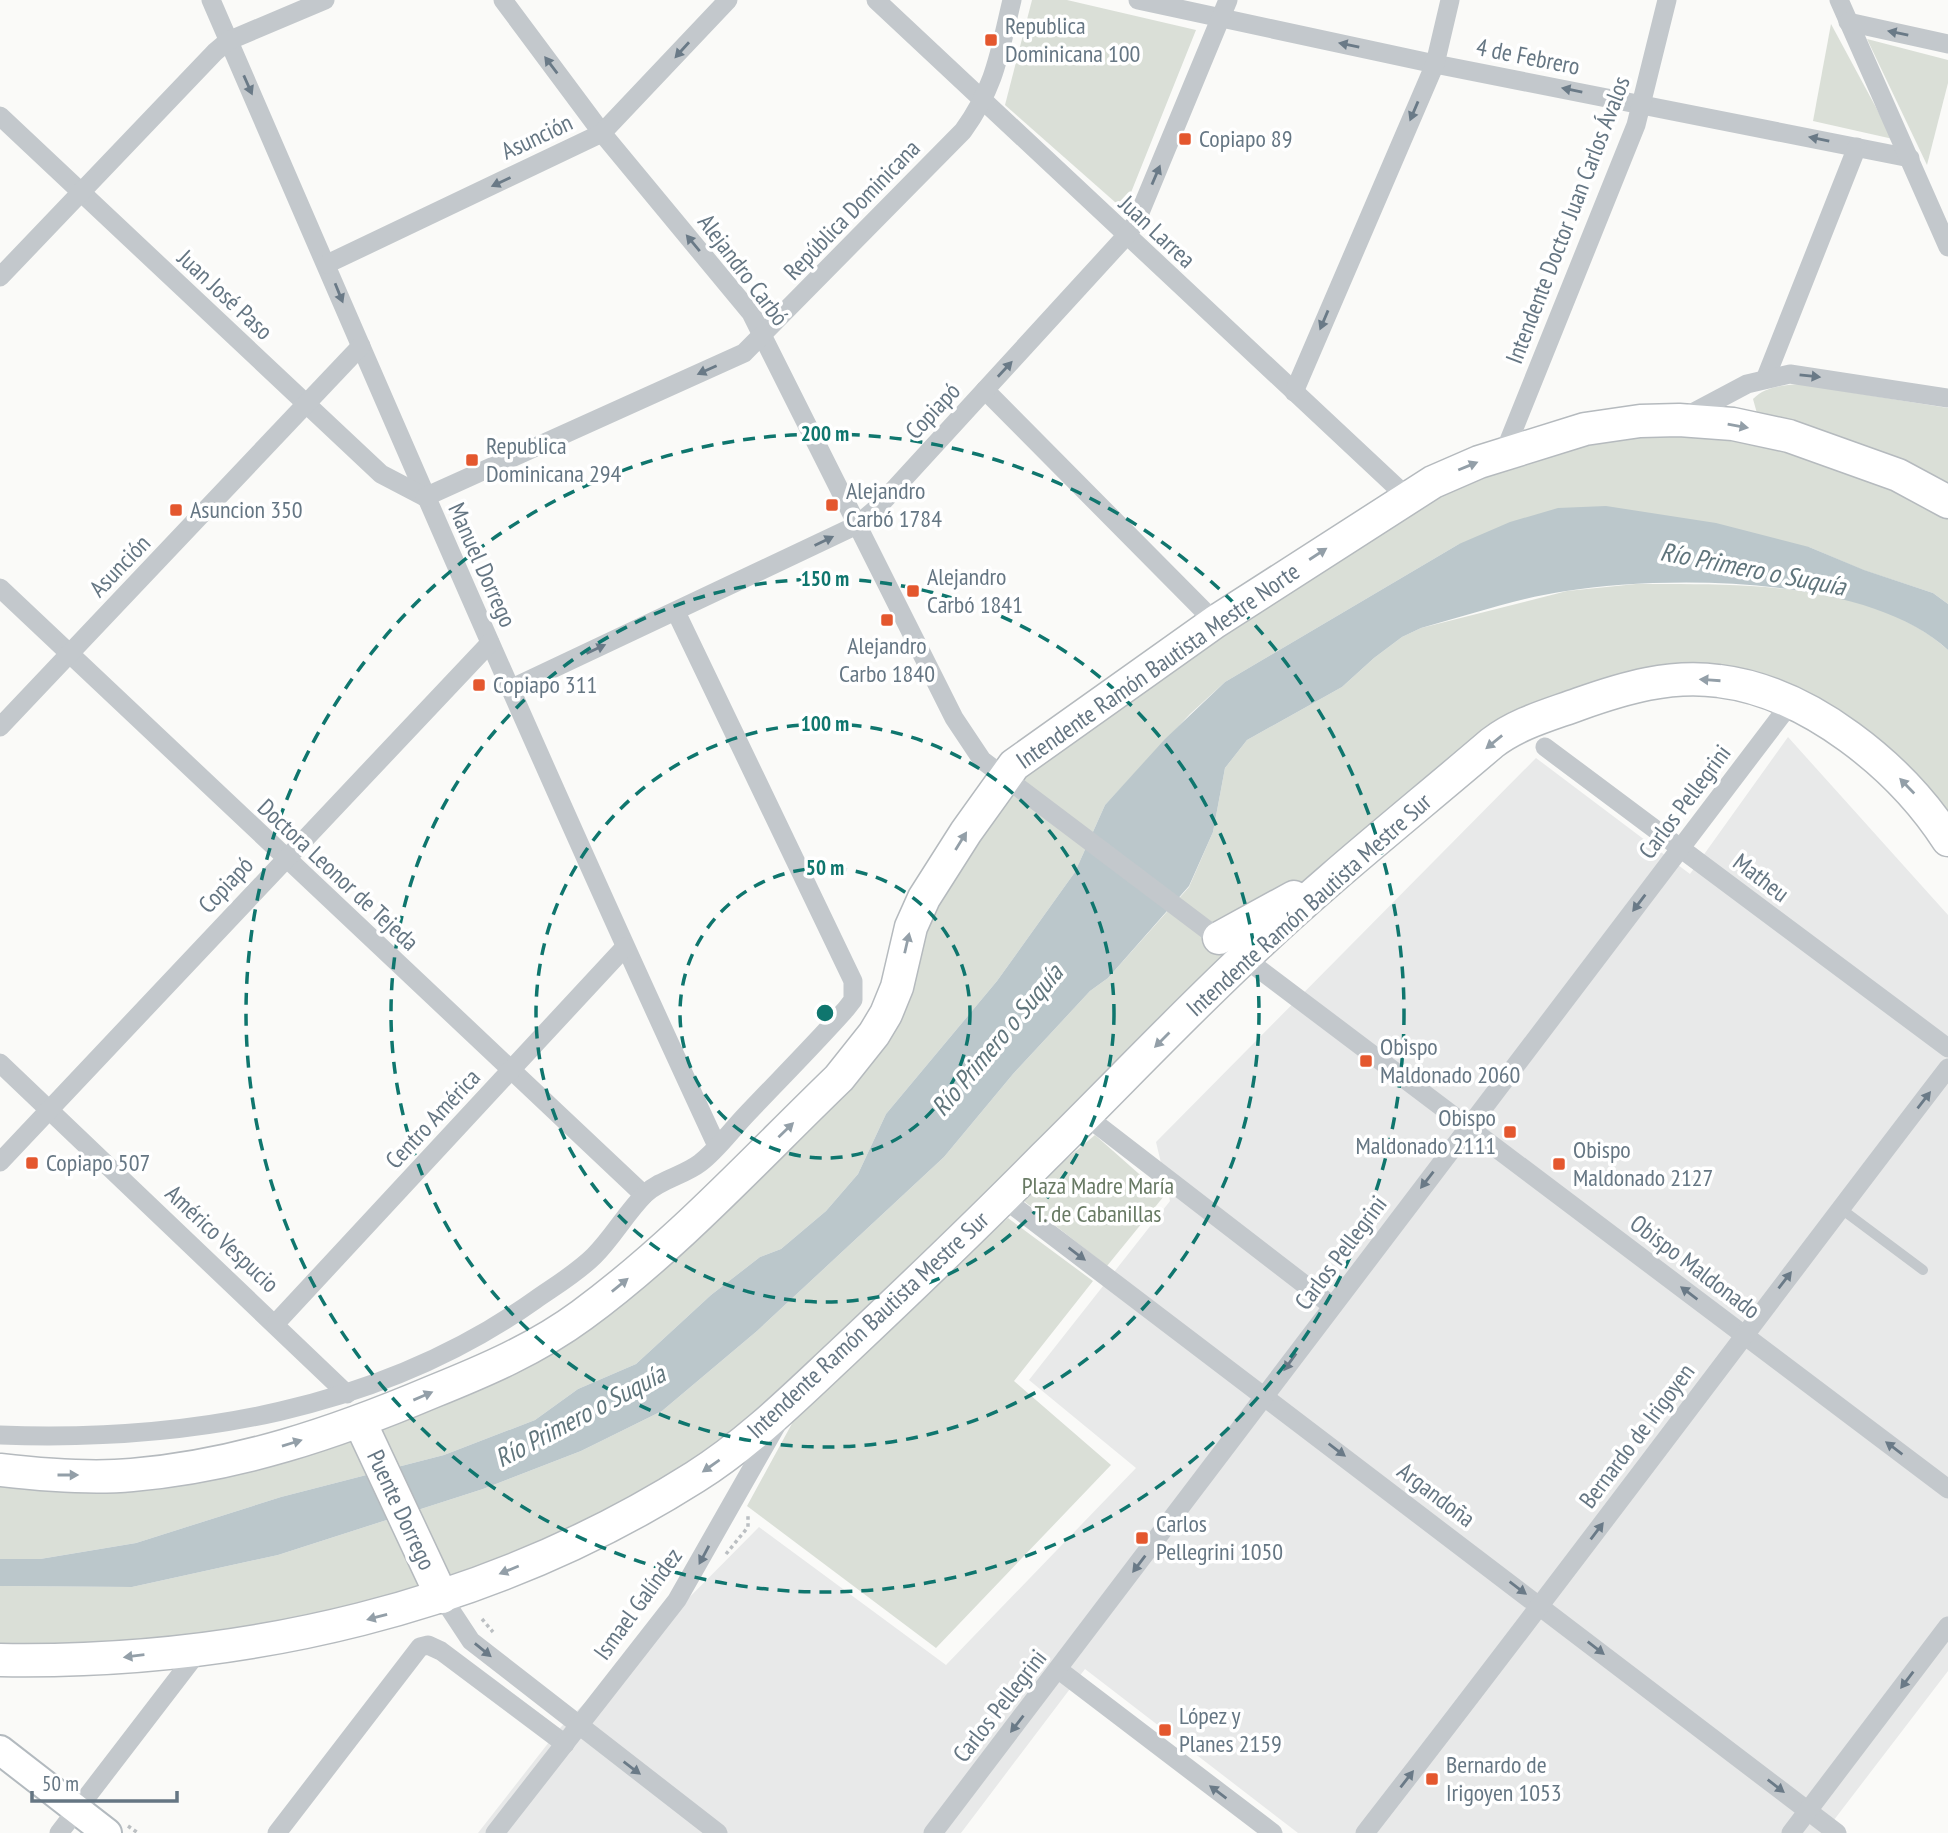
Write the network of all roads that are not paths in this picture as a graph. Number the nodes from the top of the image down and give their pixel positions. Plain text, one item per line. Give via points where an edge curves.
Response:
1 (211, 0) edge
2 (325, 0) edge
3 (503, 0) edge
4 (728, 0) edge
5 (876, 0) edge
6 (1012, 0) edge
7 (1138, 0) edge
8 (1450, 0) edge
9 (1667, 0) edge
10 (1839, 0) edge
11 (1225, 9) edge
12 (1848, 22) junction
13 (229, 41) junction
14 (1948, 44) edge
15 (1434, 64) junction
16 (983, 103) junction
17 (1643, 103) junction
18 (0, 116) edge
19 (603, 134) junction
20 (1857, 147) junction
21 (1910, 158) junction
22 (80, 193) junction
23 (1126, 236) junction
24 (1948, 247) edge
25 (327, 264) junction
26 (0, 277) edge
27 (765, 335) junction
28 (360, 346) junction
29 (1766, 377) junction
30 (985, 390) junction
31 (1294, 392) junction
32 (1948, 398) edge
33 (306, 405) junction
34 (1679, 420) junction
35 (1504, 453) junction
36 (425, 497) junction
37 (1407, 497) junction
38 (1948, 502) edge
39 (858, 525) junction
40 (0, 588) edge
41 (676, 612) junction
42 (1215, 622) junction
43 (490, 643) junction
44 (70, 654) junction
45 (512, 688) junction
46 (1790, 704) junction
47 (0, 727) edge
48 (1545, 747) dead end
49 (1003, 778) junction
50 (1948, 840) edge
51 (1681, 849) junction
52 (285, 858) junction
53 (1344, 869) junction
54 (1209, 930) junction
55 (625, 947) junction
56 (1245, 957) junction
57 (1948, 1048) edge
58 (0, 1063) edge
59 (1948, 1068) edge
60 (511, 1072) junction
61 (49, 1109) junction
62 (1086, 1116) junction
63 (1469, 1126) junction
64 (717, 1146) junction
65 (0, 1162) edge
66 (644, 1195) junction
67 (1003, 1198) junction
68 (1840, 1208) junction
69 (1923, 1270) dead end
70 (1331, 1305) junction
71 (276, 1323) junction
72 (1743, 1334) junction
73 (801, 1391) junction
74 (1265, 1396) junction
75 (354, 1408) junction
76 (0, 1435) edge
77 (0, 1471) edge
78 (1948, 1489) edge
79 (446, 1588) junction
80 (1542, 1606) junction
81 (1948, 1626) edge
82 (201, 1647) junction
83 (0, 1660) edge
84 (1059, 1671) junction
85 (578, 1727) junction
86 (565, 1744) junction
87 (0, 1750) edge
88 (0, 1762) edge
89 (76, 1810) junction
90 (1808, 1811) junction
91 (59, 1833) edge
92 (107, 1833) edge
93 (277, 1833) edge
94 (495, 1833) edge
95 (718, 1833) edge
96 (933, 1833) edge
97 (1273, 1833) edge
98 (1365, 1833) edge
99 (1791, 1833) edge
100 (1837, 1833) edge

1 - 13 street, Manuel Dorrego
2 - 13 street
19 -> 3 street, Alejandro Carbó
4 -> 19 street, Asunción
5 - 16 street, Juan Larrea
6 - 16 street, República Dominicana via 992,84
7 - 11 street, 4 de Febrero
8 - 15 street
9 - 17 street, Intendente Doctor Juan Carlos Ávalos
10 - 12 street
15 -> 11 street, 4 de Febrero
23 -> 11 street, Copiapó via 1136,222
14 -> 12 street
12 - 21 street
13 - 22 street
13 -> 25 street, Manuel Dorrego
17 -> 15 street, 4 de Febrero
15 -> 31 street
16 - 23 street, Juan Larrea
16 - 27 street, República Dominicana via 963,131
20 -> 17 street, 4 de Febrero
17 - 35 street, Intendente Doctor Juan Carlos Ávalos
18 - 22 street, Juan José Paso
19 -> 25 street, Asunción
27 -> 19 street, Alejandro Carbó
20 - 21 street, 4 de Febrero
20 - 29 street
21 - 24 street
22 - 26 street
22 - 33 street, Juan José Paso
30 -> 23 street, Copiapó
23 - 31 street, Juan Larrea
25 -> 28 street, Manuel Dorrego
27 -> 36 street, República Dominicana via 744,353
27 - 39 street, Alejandro Carbó
28 - 33 street, Asunción
28 - 36 street, Manuel Dorrego
29 -> 32 street via 1812,375
29 - 34 street
30 - 39 street, Copiapó
30 - 42 street
31 - 37 street, Juan Larrea
33 - 36 street, Juan José Paso via 381,474
33 - 44 street, Asunción
34 - 35 main road, Intendente Ramón Bautista Mestre Norte via 1585,429
34 -> 38 main road, Intendente Ramón Bautista Mestre Norte via 1733,424 1789,436 1898,475
37 -> 35 main road, Intendente Ramón Bautista Mestre Norte via 1457,470
36 - 43 street, Manuel Dorrego
42 -> 37 main road, Intendente Ramón Bautista Mestre Norte
41 -> 39 street, Copiapó
39 - 49 street, Alejandro Carbó via 967,742
40 - 44 street, Doctora Leonor de Tejeda
45 -> 41 street, Copiapó
41 - 64 street via 853,981 852,1000
42 - 49 main road, Intendente Ramón Bautista Mestre Norte via 1028,753
43 - 45 street, Manuel Dorrego
43 - 52 street, Copiapó
44 - 47 street, Asunción
44 - 52 street, Doctora Leonor de Tejeda
45 - 55 street, Manuel Dorrego
50 -> 46 main road, Intendente Ramón Bautista Mestre Sur via 1896,774 1846,735
46 - 51 street, Carlos Pellegrini
46 -> 53 main road, Intendente Ramón Bautista Mestre Sur via 1745,685 1681,679 1614,693 1530,722 1500,737
48 - 51 street, Matheu
49 - 54 street, Alejandro Carbó
75 -> 49 main road, Intendente Ramón Bautista Mestre Norte via 521,1353 580,1316 661,1250 839,1079 886,1014 924,898
51 - 57 street, Matheu
51 -> 63 street, Carlos Pellegrini
52 - 60 street, Doctora Leonor de Tejeda
52 - 61 street, Copiapó
53 - 54 main road
53 - 56 main road, Intendente Ramón Bautista Mestre Sur
54 - 56 street, Obispo Maldonado
55 - 60 street, Centro América
55 - 64 street, Manuel Dorrego
56 -> 62 main road, Intendente Ramón Bautista Mestre Sur
56 - 63 street, Obispo Maldonado
58 - 61 street, Américo Vespucio
68 -> 59 street, Bernardo de Irigoyen
60 - 66 street, Doctora Leonor de Tejeda
60 - 71 street, Centro América
61 - 65 street, Copiapó
61 - 71 street, Américo Vespucio
62 - 67 main road, Intendente Ramón Bautista Mestre Sur
62 - 70 street
63 -> 70 street, Carlos Pellegrini
72 -> 63 street, Obispo Maldonado
64 - 66 street via 702,1162
66 - 75 street via 595,1255 496,1327 409,1371
67 - 73 main road, Intendente Ramón Bautista Mestre Sur
67 -> 74 street, Argandoña
68 - 69 lane
72 -> 68 street, Bernardo de Irigoyen
70 -> 74 street, Carlos Pellegrini
71 - 75 street, Américo Vespucio
78 -> 72 street, Obispo Maldonado
80 -> 72 street, Bernardo de Irigoyen
73 -> 79 main road, Intendente Ramón Bautista Mestre Sur via 728,1455 656,1500 532,1561
73 -> 85 street, Ismael Galíndez via 758,1454 687,1585
74 -> 80 street, Argandoña
74 -> 84 street, Carlos Pellegrini
75 - 76 street via 126,1435
77 -> 75 main road, Intendente Ramón Bautista Mestre Norte via 130,1475 192,1468 247,1457
75 - 79 main road, Puente Dorrego
79 -> 82 main road, Intendente Ramón Bautista Mestre Sur via 338,1627
79 -> 85 street via 471,1641
80 -> 90 street, Argandoña
98 -> 80 street, Bernardo de Irigoyen
81 -> 90 street
82 -> 83 main road, Intendente Ramón Bautista Mestre Sur via 110,1658
82 - 89 street
84 -> 96 street, Carlos Pellegrini
97 -> 84 street
85 - 86 street, Ismael Galíndez
85 -> 95 street
86 - 93 street via 441,1651 420,1647
86 - 94 street, Ismael Galíndez
87 - 89 main road
88 - 89 main road
89 - 91 street
89 - 92 main road
90 - 99 street
90 - 100 street, Argandoña

